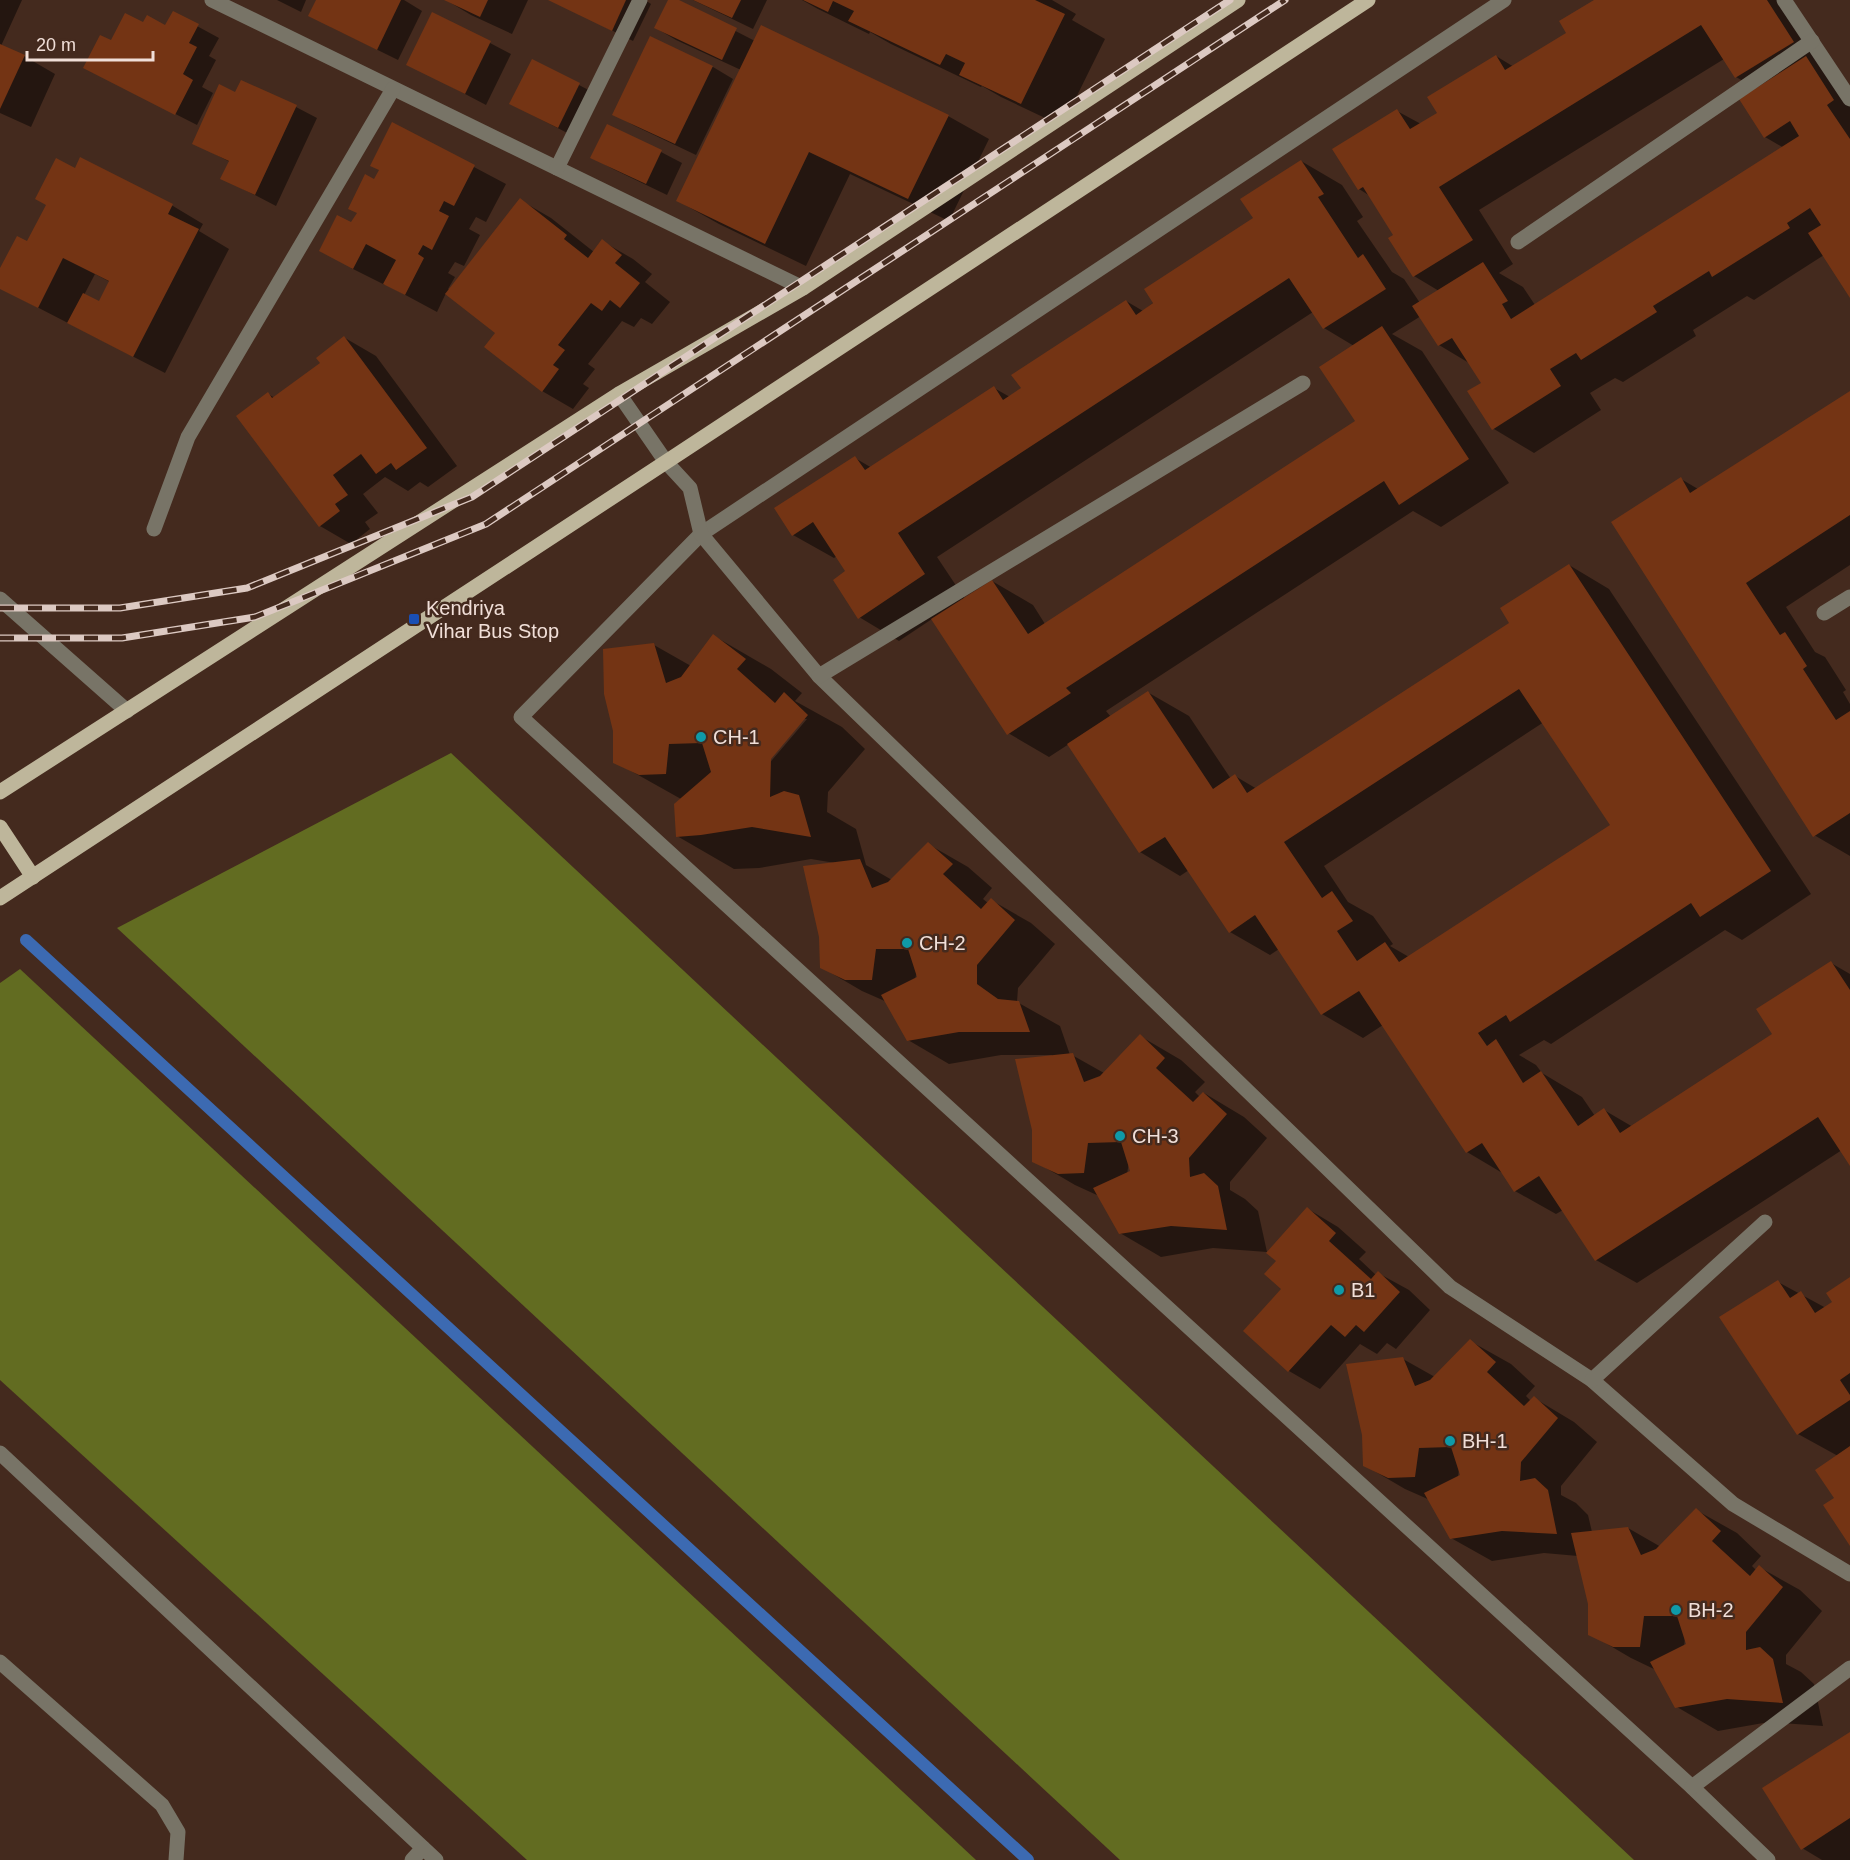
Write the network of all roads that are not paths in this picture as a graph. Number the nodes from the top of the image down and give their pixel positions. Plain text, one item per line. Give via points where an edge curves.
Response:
1 (212, 0) edge
2 (640, 0) edge
3 (1238, 0) edge
4 (1368, 0) edge
5 (1504, 0) edge
6 (1784, 0) edge
7 (1812, 41) junction
8 (393, 88) junction
9 (1850, 99) edge
10 (557, 168) junction
11 (1518, 242) dead end
12 (803, 288) junction
13 (1303, 382) dead end
14 (619, 394) junction
15 (666, 462) junction
16 (154, 529) dead end
17 (701, 534) junction
18 (1850, 597) edge
19 (0, 599) edge
20 (1824, 613) dead end
21 (819, 676) junction
22 (127, 711) junction
23 (0, 792) edge
24 (0, 827) edge
25 (33, 876) junction
26 (0, 898) edge
27 (1765, 1222) dead end
28 (1592, 1380) junction
29 (0, 1453) edge
30 (1850, 1574) edge
31 (0, 1662) edge
32 (1850, 1668) edge
33 (1692, 1787) junction
34 (423, 1848) junction
35 (176, 1860) edge
36 (412, 1860) edge
37 (436, 1860) edge
38 (1768, 1860) edge

1 - 8 street
2 - 10 street
3 - 12 main road
4 - 15 main road
5 - 17 street
6 - 7 street
7 - 9 street
7 - 11 street
8 - 10 street
8 - 16 street via 188,437
10 - 12 street
12 - 14 main road
13 - 21 street
14 - 15 street
14 - 22 main road
15 - 17 street via 690,488
15 - 25 main road
17 - 21 street
17 - 33 street via 521,717
18 - 20 street
19 - 22 street
21 - 28 street via 1450,1287
22 - 23 main road
24 - 25 main road
25 - 26 main road
27 - 28 street
28 - 30 street via 1733,1504
29 - 34 street
31 - 35 street via 162,1805 178,1832
32 - 33 street
33 - 38 street
34 - 36 street
34 - 37 street

